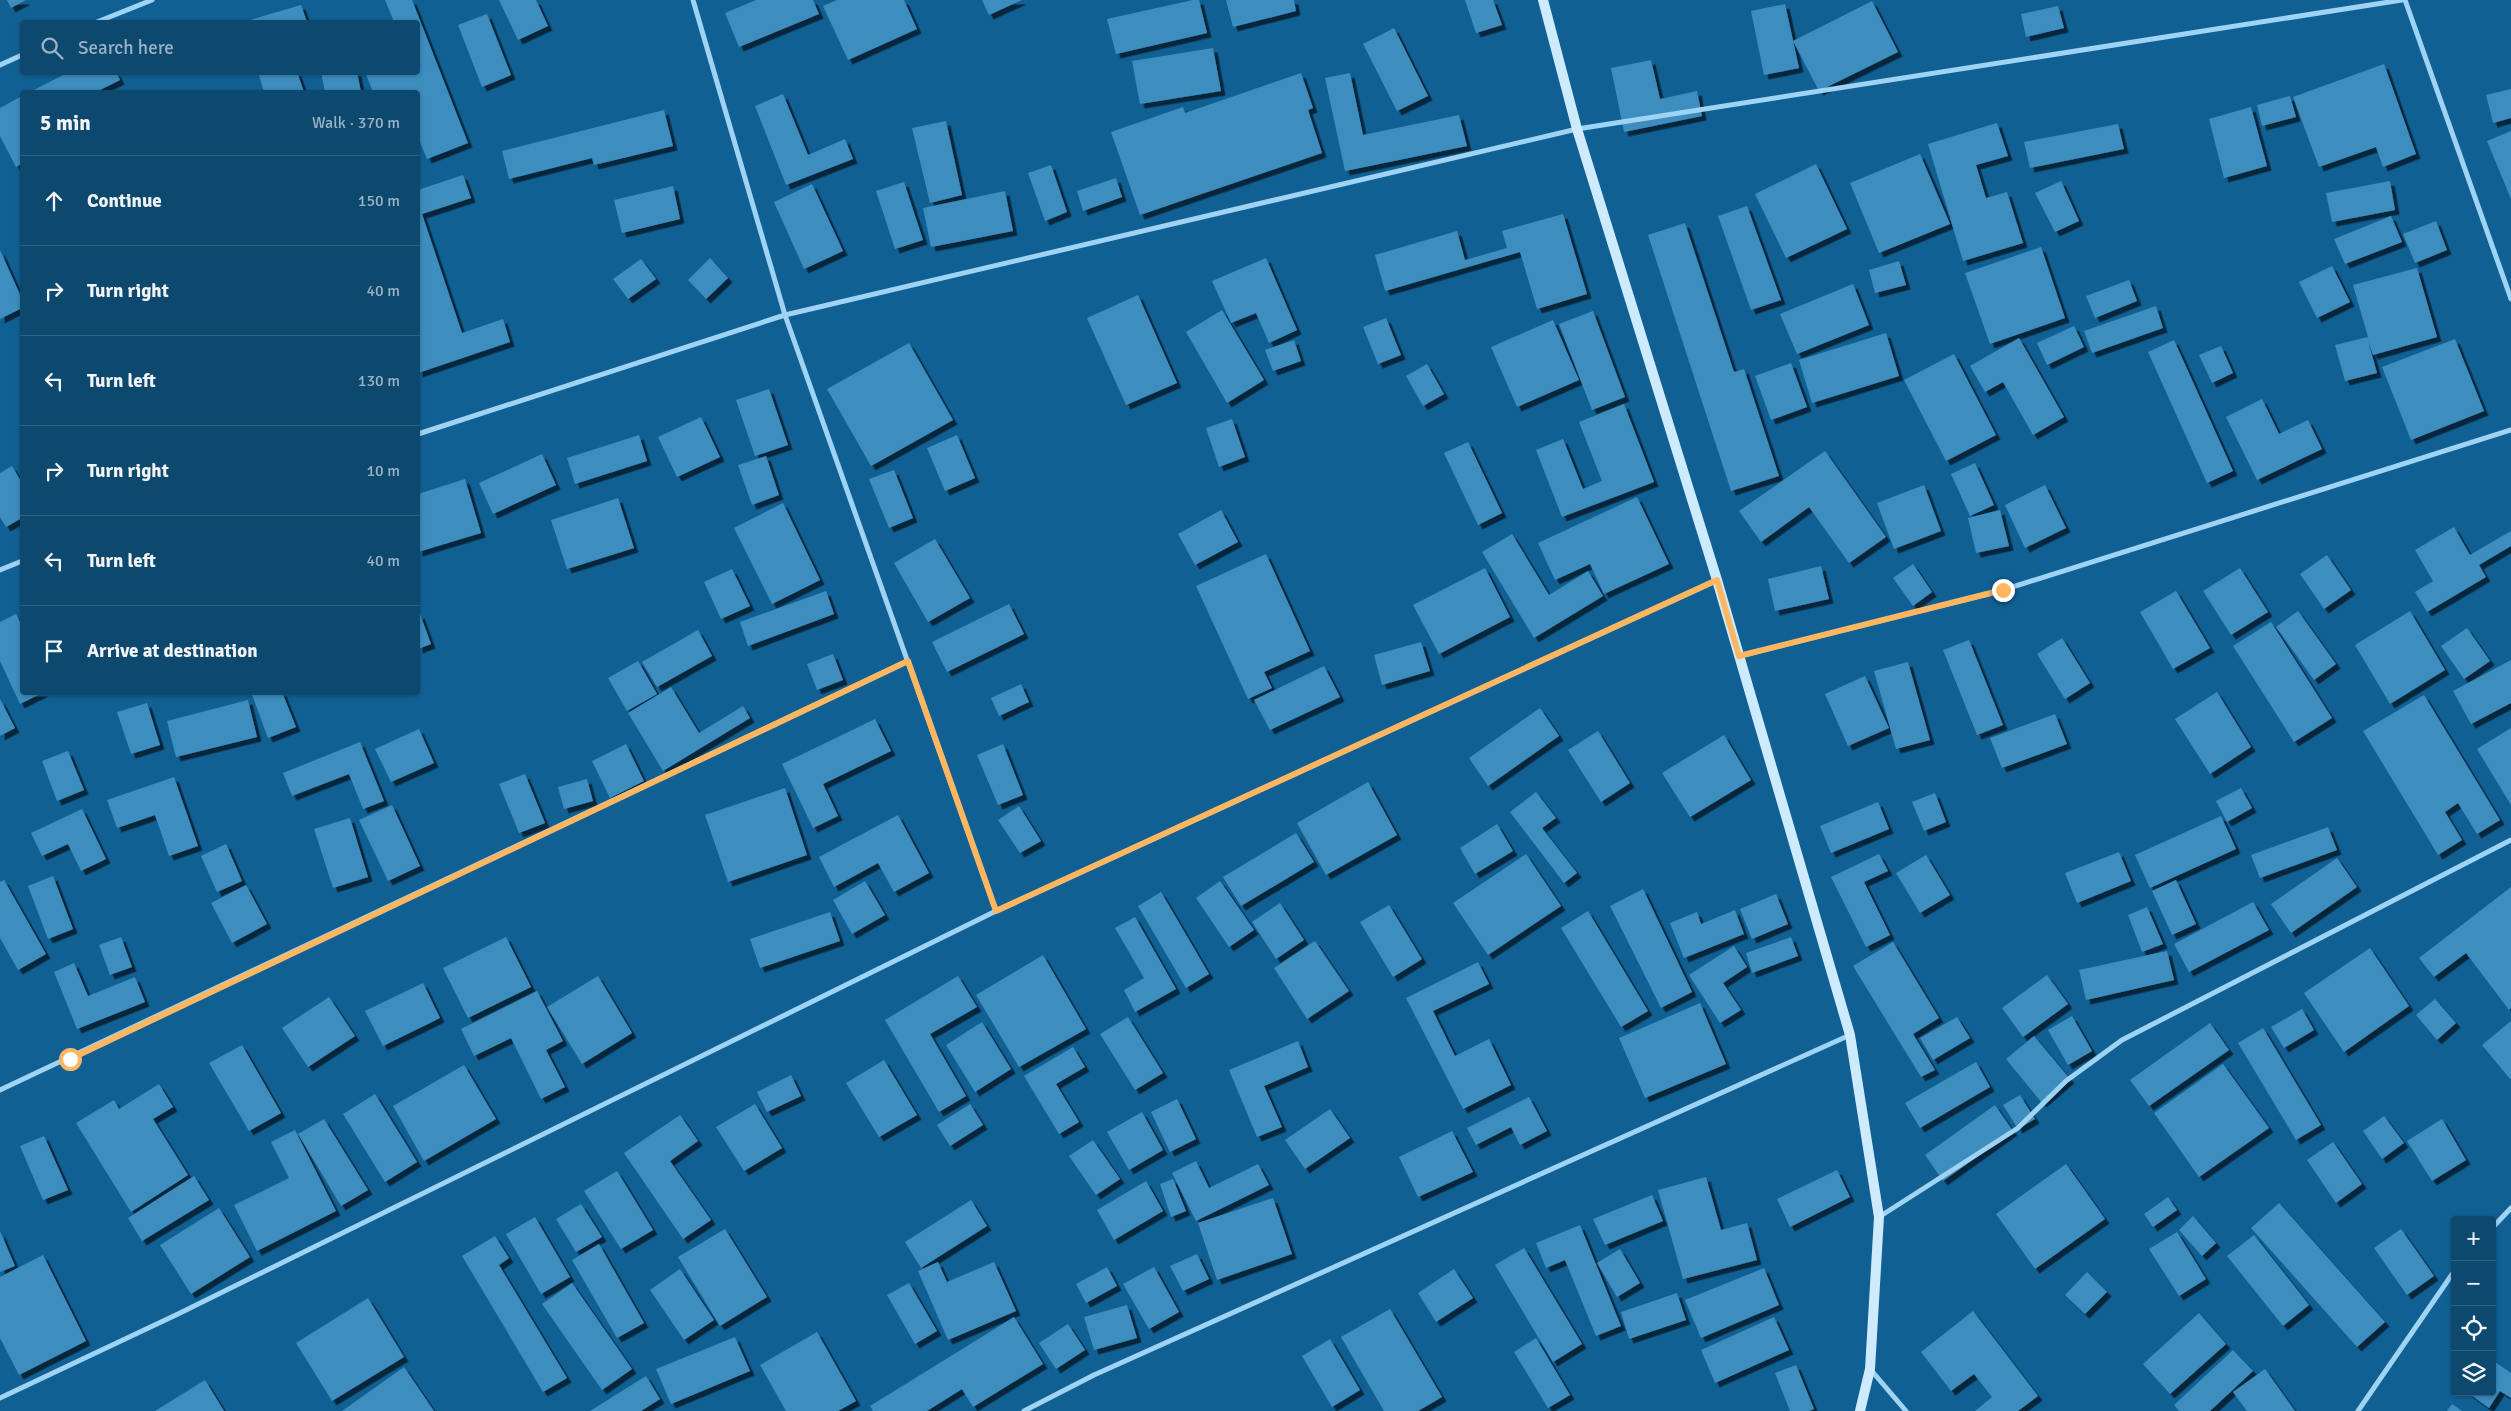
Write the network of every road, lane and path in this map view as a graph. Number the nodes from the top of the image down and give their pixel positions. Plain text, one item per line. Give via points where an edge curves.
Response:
1 (152, 0) edge
2 (693, 0) edge
3 (1543, 0) edge
4 (2404, 0) edge
5 (102, 20) edge
6 (20, 56) edge
7 (0, 65) edge
8 (1577, 129) junction
9 (2511, 299) edge
10 (785, 315) junction
11 (2511, 430) edge
12 (420, 433) edge
13 (20, 562) edge
14 (0, 570) edge
15 (1717, 580) junction
16 (1739, 656) junction
17 (908, 661) junction
18 (2511, 840) edge
19 (996, 911) junction
20 (1850, 1035) junction
21 (0, 1090) edge
22 (2511, 1208) edge
23 (1879, 1217) junction
24 (2496, 1224) edge
25 (2451, 1276) edge
26 (1870, 1369) junction
27 (0, 1398) edge
28 (1024, 1411) edge
29 (1860, 1411) edge
30 (1906, 1411) edge
31 (2358, 1411) edge

1 - 5 street
2 - 10 street
3 - 8 street
4 - 8 street
4 - 9 street
6 - 7 street
8 - 10 street
8 - 15 street
10 - 12 street
10 - 17 street
11 - 16 street via 2003,590
13 - 14 street
15 - 16 street
15 - 19 street
16 - 20 street
17 - 19 street
17 - 21 street
18 - 23 street via 2122,1040 2066,1081 2018,1128
19 - 27 street via 178,1314
20 - 23 street
20 - 28 street via 1094,1375
22 - 24 street
23 - 26 street
25 - 31 street
26 - 29 street
26 - 30 street

